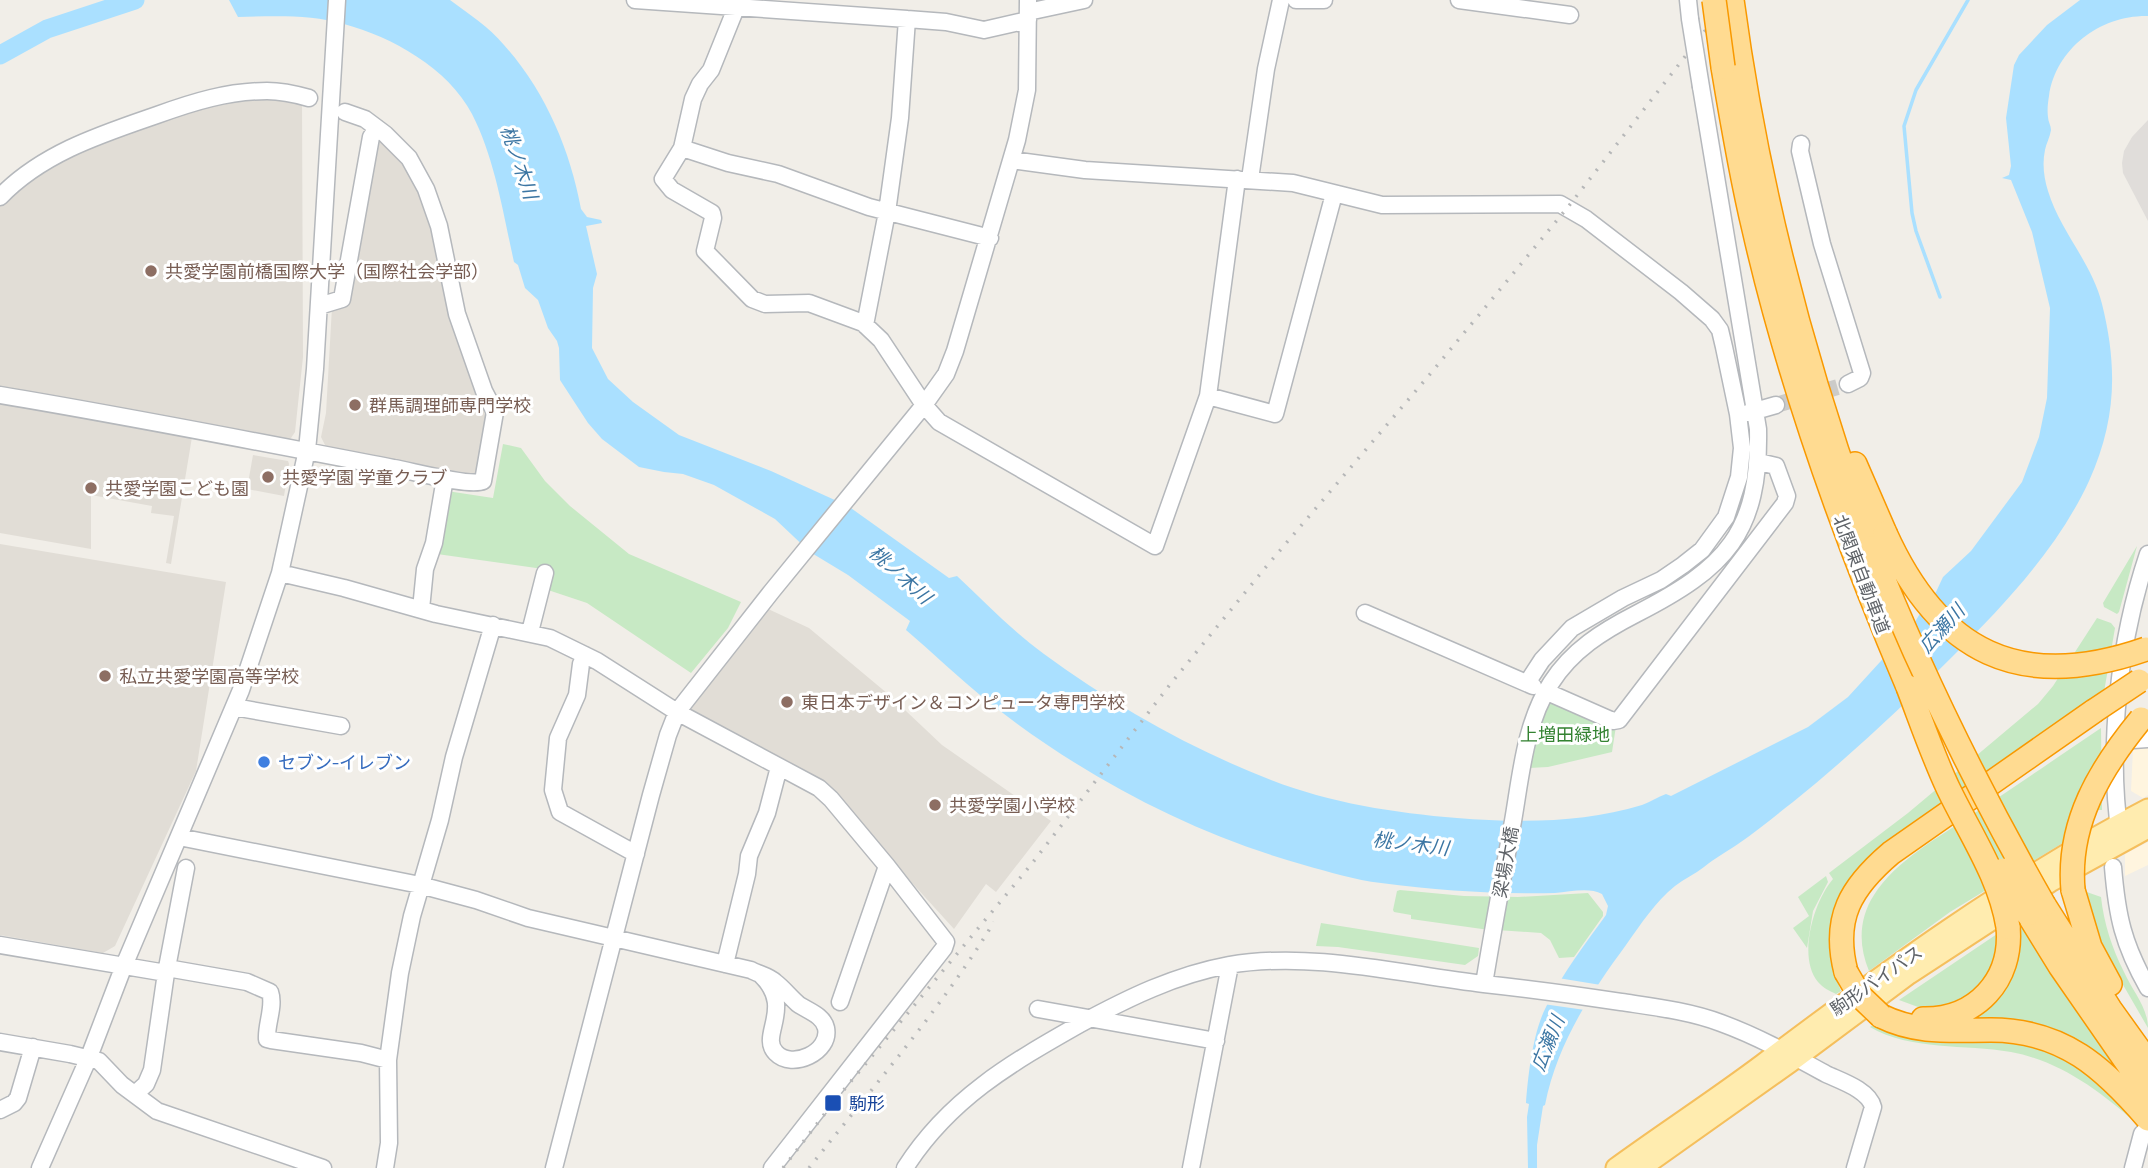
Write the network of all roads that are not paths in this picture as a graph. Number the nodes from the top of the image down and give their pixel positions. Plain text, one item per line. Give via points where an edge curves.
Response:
1 (337, 0) edge
2 (635, 0) edge
3 (879, 0) edge
4 (1084, 0) edge
5 (1281, 0) edge
6 (1296, 0) edge
7 (1324, 0) edge
8 (1459, 0) edge
9 (1688, 0) edge
10 (1714, 0) edge
11 (1732, 0) edge
12 (736, 8) junction
13 (1028, 11) edge
14 (1570, 15) dead end
15 (879, 17) junction
16 (907, 19) junction
17 (1731, 60) junction
18 (309, 98) dead end
19 (345, 113) dead end
20 (377, 128) junction
21 (1801, 144) dead end
22 (682, 148) junction
23 (1011, 160) junction
24 (1244, 179) junction
25 (1334, 194) junction
26 (0, 197) edge
27 (887, 212) junction
28 (990, 237) junction
29 (319, 306) junction
30 (865, 325) junction
31 (1848, 384) dead end
32 (0, 395) edge
33 (1208, 396) junction
34 (924, 405) junction
35 (1776, 405) tunnel mouth
36 (1755, 411) junction
37 (1738, 414) junction
38 (307, 450) junction
39 (1759, 462) junction
40 (445, 478) junction
41 (1871, 548) junction
42 (2148, 554) edge
43 (280, 573) junction
44 (545, 573) dead end
45 (2141, 605) edge
46 (421, 609) junction
47 (1365, 613) dead end
48 (493, 625) junction
49 (530, 632) junction
50 (2147, 648) edge
51 (585, 655) junction
52 (1908, 687) junction
53 (1554, 695) dead end
54 (2144, 700) edge
55 (234, 707) junction
56 (677, 712) junction
57 (341, 726) dead end
58 (2117, 741) junction
59 (779, 766) junction
60 (2148, 809) edge
61 (2148, 828) edge
62 (2120, 833) junction
63 (179, 837) junction
64 (636, 854) junction
65 (887, 866) junction
66 (2113, 867) dead end
67 (186, 869) dead end
68 (420, 885) junction
69 (2036, 909) junction
70 (614, 938) junction
71 (0, 945) edge
72 (725, 964) junction
73 (1230, 965) junction
74 (124, 968) junction
75 (167, 971) junction
76 (760, 974) junction
77 (1484, 984) junction
78 (2148, 988) edge
79 (840, 1002) dead end
80 (1038, 1009) dead end
81 (1886, 1012) junction
82 (1088, 1020) junction
83 (1216, 1041) junction
84 (0, 1042) edge
85 (2148, 1045) edge
86 (33, 1047) junction
87 (1788, 1054) junction
88 (89, 1057) junction
89 (387, 1060) junction
90 (2148, 1062) edge
91 (2148, 1093) edge
92 (135, 1094) junction
93 (0, 1110) edge
94 (2148, 1119) edge
95 (2148, 1128) edge
96 (1642, 1167) edge
97 (40, 1168) edge
98 (323, 1168) edge
99 (385, 1168) edge
100 (554, 1168) edge
101 (772, 1168) edge
102 (905, 1168) edge
103 (1191, 1168) edge
104 (1616, 1168) edge
105 (1855, 1168) edge
106 (2133, 1168) edge

1 - 29 street
2 - 12 street
3 - 15 street
4 - 13 street
5 - 24 street
6 - 7 street
8 - 14 street
9 - 36 street, 梁場大橋, bridge
10 - 17 highway, 北関東自動車道, bridge
11 - 17 highway, 北関東自動車道
12 - 15 street
12 - 22 street via 711,70 693,99
13 - 16 street via 999,28 984,30
13 - 23 street via 1027,90
15 - 16 street
16 - 27 street
17 - 41 highway, 北関東自動車道 via 1821,408
17 - 41 highway, 北関東自動車道 via 1754,228 1773,307 1804,412
18 - 26 street via 265,91 178,106 53,157
19 - 20 street
20 - 29 street via 371,137 342,299
20 - 40 street via 409,158 426,189 439,226 457,314 495,412 484,481
21 - 31 street via 1822,244 1862,373
22 - 27 street via 778,174
22 - 30 street via 663,179 672,190 712,213 705,251 747,296 765,304 809,303
23 - 24 street via 1074,169
23 - 28 street
24 - 25 street via 1293,183
24 - 33 street
25 - 33 street via 1275,414
25 - 37 street via 1382,205 1549,203 1568,207 1681,292 1717,325
27 - 28 street
27 - 30 street
28 - 34 street via 946,374
29 - 38 street
30 - 34 street via 892,355
32 - 38 street
33 - 34 street via 1155,546 939,422
34 - 56 street
35 - 36 street
36 - 37 street
36 - 39 street, 梁場大橋
37 - 47 street via 1739,477 1726,517 1715,534 1672,573 1572,628 1542,660 1530,684
38 - 40 street
38 - 43 street
39 - 53 street via 1776,466 1787,496 1785,503 1619,720
39 - 77 street, 梁場大橋 via 1750,507 1725,553 1681,590 1602,632 1575,654 1535,715
40 - 46 street
41 - 50 highway, bridge via 1899,562 1921,597 1950,628 1981,650 2019,663 2057,667 2100,662
41 - 52 highway, 北関東自動車道
41 - 69 highway, 北関東自動車道, bridge via 1924,675
42 - 45 street
43 - 46 street
43 - 55 street
44 - 49 street
45 - 58 street via 2120,677
46 - 48 street
48 - 49 street
48 - 68 street
49 - 51 street
51 - 56 street
51 - 64 street via 576,695 558,738 553,789 560,813
52 - 69 highway, 北関東自動車道, bridge via 1989,845
52 - 81 highway, bridge via 1947,786 1996,882 2008,927 2008,953 2000,977 1972,1007 1935,1019
54 - 58 street
54 - 81 highway via 2094,717 1877,879 1855,916 1851,970
54 - 85 highway, bridge via 2081,816 2072,861 2073,890 2094,956
55 - 57 street
55 - 63 street
56 - 59 street
56 - 64 street
58 - 62 street
59 - 65 street via 831,799
59 - 72 street via 749,856
60 - 62 main road, 駒形バイパス
61 - 62 main road, 駒形バイパス
62 - 87 main road, 駒形バイパス via 1992,900 1894,967
63 - 68 street
63 - 74 street
64 - 70 street
65 - 79 street
65 - 101 street via 946,942 944,948
66 - 78 street via 2121,928 2131,959
67 - 75 street
68 - 70 street via 527,918
68 - 89 street
69 - 90 highway, 北関東自動車道
69 - 91 highway, 北関東自動車道 via 2060,966
70 - 72 street
70 - 100 street
71 - 74 street
72 - 76 street
73 - 77 street via 1320,962
73 - 82 street via 1150,988
73 - 83 street
74 - 75 street
74 - 88 street
75 - 89 street via 247,982 270,992 267,1039
75 - 92 street via 150,1077
76 - 76 street via 825,1025 822,1043 807,1058 785,1058 773,1049 776,993
77 - 87 street via 1675,1011 1721,1023
80 - 82 street
81 - 94 highway via 1913,1028 2010,1031 2060,1044 2092,1062
82 - 83 street
82 - 102 street via 1025,1054 970,1093 928,1135
83 - 103 street
84 - 86 street
86 - 88 street
86 - 93 street via 18,1098
87 - 96 main road, 駒形バイパス
87 - 104 main road, 駒形バイパス
87 - 105 street via 1868,1097 1873,1107
88 - 92 street via 103,1063
88 - 97 street
89 - 99 street via 389,1143
92 - 98 street via 157,1111
95 - 106 street

